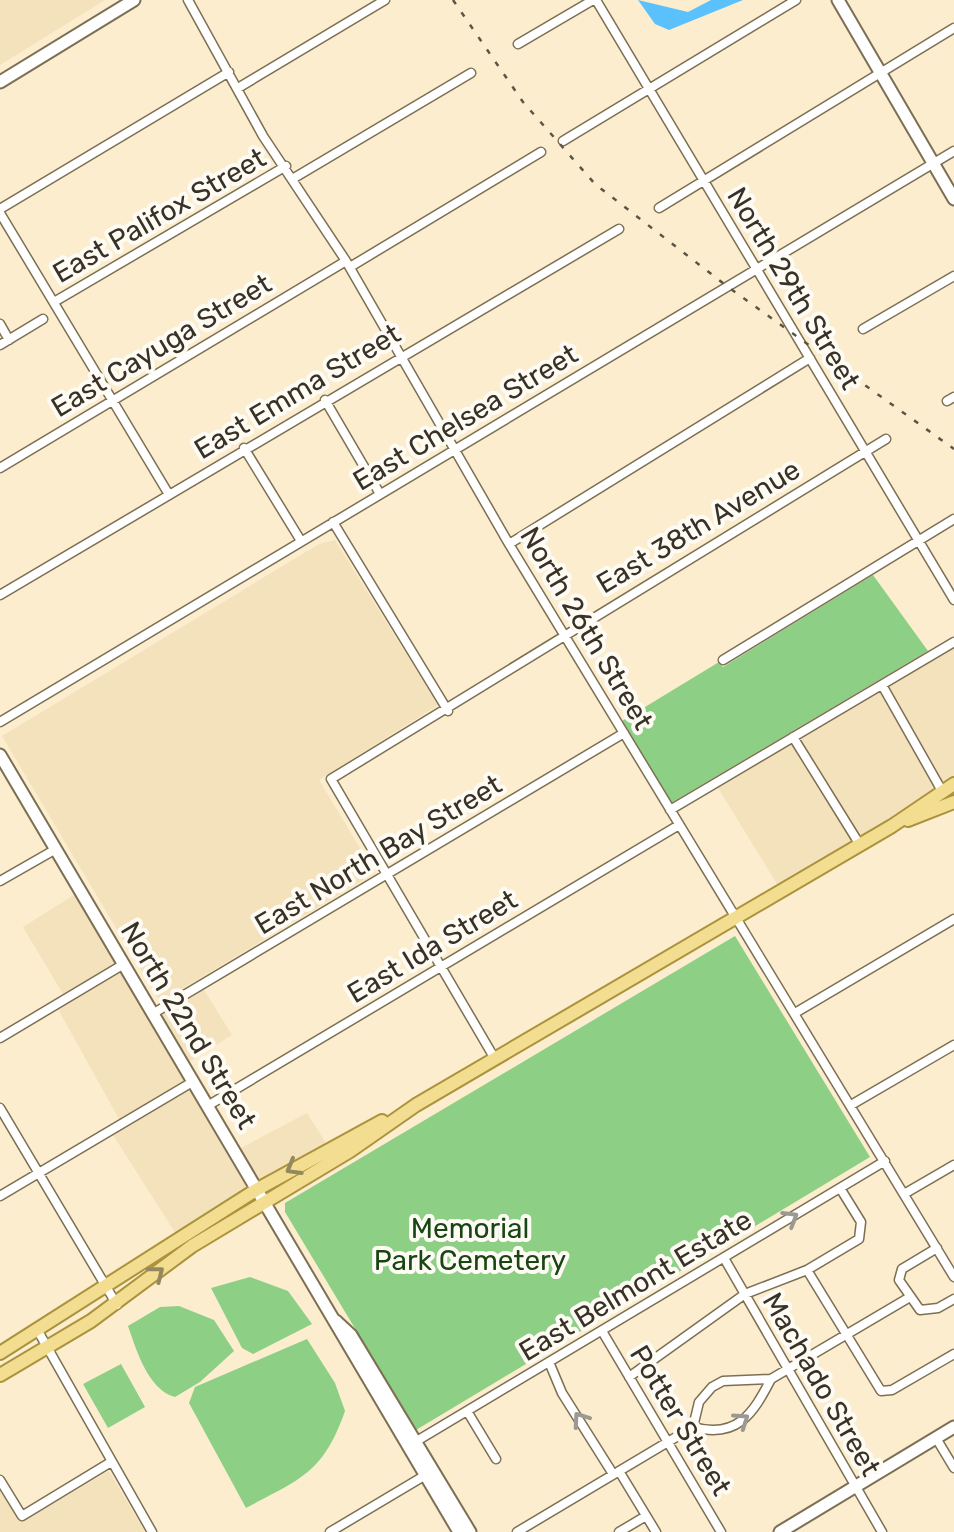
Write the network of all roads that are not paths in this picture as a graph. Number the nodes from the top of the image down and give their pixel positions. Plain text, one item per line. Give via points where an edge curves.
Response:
1 (134, 0) edge
2 (188, 0) edge
3 (385, 0) edge
4 (594, 0) edge
5 (796, 0) edge
6 (838, 0) edge
7 (954, 28) edge
8 (518, 44) dead end
9 (229, 72) junction
10 (881, 72) junction
11 (471, 73) dead end
12 (0, 82) edge
13 (238, 88) junction
14 (649, 89) junction
15 (563, 141) dead end
16 (954, 151) edge
17 (541, 152) dead end
18 (933, 164) junction
19 (286, 166) junction
20 (294, 178) junction
21 (702, 178) junction
22 (954, 200) edge
23 (658, 208) dead end
24 (0, 211) edge
25 (619, 229) dead end
26 (348, 264) junction
27 (758, 269) junction
28 (954, 276) edge
29 (54, 302) junction
30 (44, 318) dead end
31 (0, 324) edge
32 (863, 330) dead end
33 (9, 340) junction
34 (0, 346) edge
35 (402, 355) junction
36 (810, 358) junction
37 (114, 399) junction
38 (325, 400) junction
39 (886, 438) dead end
40 (456, 447) junction
41 (244, 448) junction
42 (866, 451) junction
43 (0, 468) edge
44 (168, 493) junction
45 (380, 494) junction
46 (954, 519) edge
47 (332, 522) junction
48 (302, 541) junction
49 (918, 541) junction
50 (509, 544) junction
51 (0, 595) edge
52 (954, 600) edge
53 (565, 635) junction
54 (954, 642) edge
55 (723, 660) dead end
56 (882, 684) junction
57 (448, 710) junction
58 (0, 722) edge
59 (624, 733) junction
60 (793, 737) junction
61 (0, 755) edge
62 (948, 788) edge
63 (954, 802) edge
64 (670, 810) junction
65 (679, 825) junction
66 (892, 826) junction
67 (860, 845) junction
68 (56, 849) junction
69 (387, 876) junction
70 (0, 882) edge
71 (736, 918) junction
72 (954, 918) edge
73 (124, 964) junction
74 (441, 967) junction
75 (796, 1013) junction
76 (154, 1014) junction
77 (0, 1038) edge
78 (954, 1045) edge
79 (495, 1059) junction
80 (194, 1081) junction
81 (416, 1105) junction
82 (852, 1105) junction
83 (209, 1106) junction
84 (0, 1108) edge
85 (885, 1161) junction
86 (954, 1165) edge
87 (39, 1172) junction
88 (840, 1188) junction
89 (256, 1190) junction
90 (904, 1194) junction
91 (0, 1196) edge
92 (264, 1203) junction
93 (937, 1248) junction
94 (724, 1258) junction
95 (807, 1270) junction
96 (954, 1276) edge
97 (107, 1288) junction
98 (745, 1294) junction
99 (910, 1298) junction
100 (954, 1299) edge
101 (116, 1304) junction
102 (38, 1330) junction
103 (602, 1331) junction
104 (846, 1334) junction
105 (47, 1347) junction
106 (0, 1352) edge
107 (954, 1354) edge
108 (549, 1362) junction
109 (788, 1368) junction
110 (0, 1375) edge
111 (630, 1377) junction
112 (771, 1380) junction
113 (467, 1411) junction
114 (693, 1427) junction
115 (954, 1427) edge
116 (936, 1438) junction
117 (668, 1442) junction
118 (412, 1444) junction
119 (496, 1459) dead end
120 (111, 1462) junction
121 (954, 1468) edge
122 (429, 1473) junction
123 (616, 1473) junction
124 (0, 1480) edge
125 (855, 1487) junction
126 (646, 1516) junction
127 (152, 1532) edge
128 (330, 1532) edge
129 (459, 1532) edge
130 (470, 1532) edge
131 (517, 1532) edge
132 (619, 1532) edge
133 (656, 1532) edge
134 (720, 1532) edge
135 (780, 1532) edge
136 (882, 1532) edge

1 - 12 main road
2 - 9 street, North 26th Street
3 - 13 street
4 - 8 street
4 - 14 street, North 29th Street
5 - 14 street
6 - 10 main road
7 - 10 street
9 - 13 street, North 26th Street
9 - 24 street
10 - 18 main road
10 - 21 street
11 - 20 street, East Palifox Street
13 - 19 street, North 26th Street
14 - 15 street
14 - 21 street, North 29th Street
16 - 18 street, East Chelsea Street
17 - 26 street, East Cayuga Street
18 - 22 main road
18 - 27 street, East Chelsea Street
19 - 20 street, North 26th Street
19 - 29 street, East Palifox Street
20 - 26 street, North 26th Street
21 - 23 street
21 - 27 street, North 29th Street
24 - 29 street
25 - 35 street, East Emma Street
26 - 35 street, North 26th Street
26 - 37 street, East Cayuga Street
27 - 36 street, North 29th Street
27 - 40 street, East Chelsea Street
28 - 32 street
29 - 37 street
30 - 33 street
31 - 33 street
33 - 34 street
35 - 38 street, East Emma Street
35 - 40 street, North 26th Street
36 - 42 street, North 29th Street
36 - 50 street
37 - 43 street, East Cayuga Street
37 - 44 street
38 - 41 street, East Emma Street
38 - 45 street
39 - 42 street, East 38th Avenue
40 - 45 street, East Chelsea Street
40 - 50 street, North 26th Street
41 - 44 street, East Emma Street
41 - 48 street
42 - 49 street, North 29th Street
42 - 53 street, East 38th Avenue
44 - 51 street, East Emma Street
45 - 47 street, East Chelsea Street
46 - 49 street
47 - 48 street, East Chelsea Street
47 - 57 street
48 - 58 street, East Chelsea Street
49 - 52 street, North 29th Street
49 - 55 street
50 - 53 street, North 26th Street
53 - 57 street, East 38th Avenue
53 - 59 street, North 26th Street
54 - 56 street
56 - 60 street
56 - 62 street
57 - 69 street, East 38th Avenue via 331,779
59 - 64 street, North 26th Street
59 - 69 street, East North Bay Street
60 - 64 street
60 - 67 street
61 - 68 main road, North 22nd Street
62 - 66 main road
63 - 66 main road
64 - 65 street, North 26th Street
65 - 71 street, North 26th Street
65 - 74 street, East Ida Street
66 - 67 main road
67 - 71 main road
68 - 70 street
68 - 73 main road, North 22nd Street
69 - 74 street
69 - 76 street, East North Bay Street
71 - 75 street, North 26th Street
71 - 79 main road
72 - 75 street
73 - 76 main road, North 22nd Street
73 - 77 street
74 - 79 street
74 - 83 street, East Ida Street
75 - 82 street, North 26th Street
76 - 80 main road, North 22nd Street
78 - 82 street
79 - 81 main road
80 - 83 main road, North 22nd Street
80 - 87 street
81 -> 89 main road
81 - 92 main road
82 - 85 street, North 26th Street
83 - 89 main road, North 22nd Street
84 - 87 street
85 - 88 street, East Belmont Estate
85 - 90 street, North 26th Street
86 - 90 street
87 - 91 street
87 - 97 street
94 -> 88 street, East Belmont Estate
88 - 95 street via 862,1234
89 - 92 main road, North 22nd Street
89 - 97 main road
90 - 93 street, North 26th Street
101 -> 92 main road via 192,1246
92 - 118 main road, North 22nd Street via 335,1320 351,1335
93 - 96 street, North 26th Street
93 - 99 street via 899,1273
94 - 98 street, Machado Street
94 - 103 street, East Belmont Estate
95 - 98 street
95 - 104 street
97 - 101 street
97 - 102 main road
98 - 109 street, Machado Street
98 - 111 street
99 - 100 street via 920,1310
99 - 104 street
101 - 105 main road
102 - 105 street
102 - 106 main road
103 - 108 street, East Belmont Estate
103 - 111 street, Potter Street
104 - 107 street via 881,1391
104 - 109 street
105 - 110 main road
105 - 120 street
108 - 113 street, East Belmont Estate
123 -> 108 street
109 - 112 street
109 - 125 street, Machado Street
111 - 117 street, Potter Street
114 -> 112 street via 738,1426 755,1412
112 - 114 street via 712,1387 699,1402
113 - 118 street, East Belmont Estate
113 - 119 street
114 - 117 street
115 - 116 main road
116 - 121 street
116 - 125 main road
117 - 123 street
117 - 134 street, Potter Street
118 - 122 main road, North 22nd Street
120 - 124 street via 22,1516
120 - 127 street
122 - 128 street
122 - 129 main road, North 22nd Street
122 - 130 main road, North 22nd Street
123 - 126 street
123 - 131 street
125 - 135 main road
125 - 136 street, Machado Street
126 - 132 street
126 - 133 street

